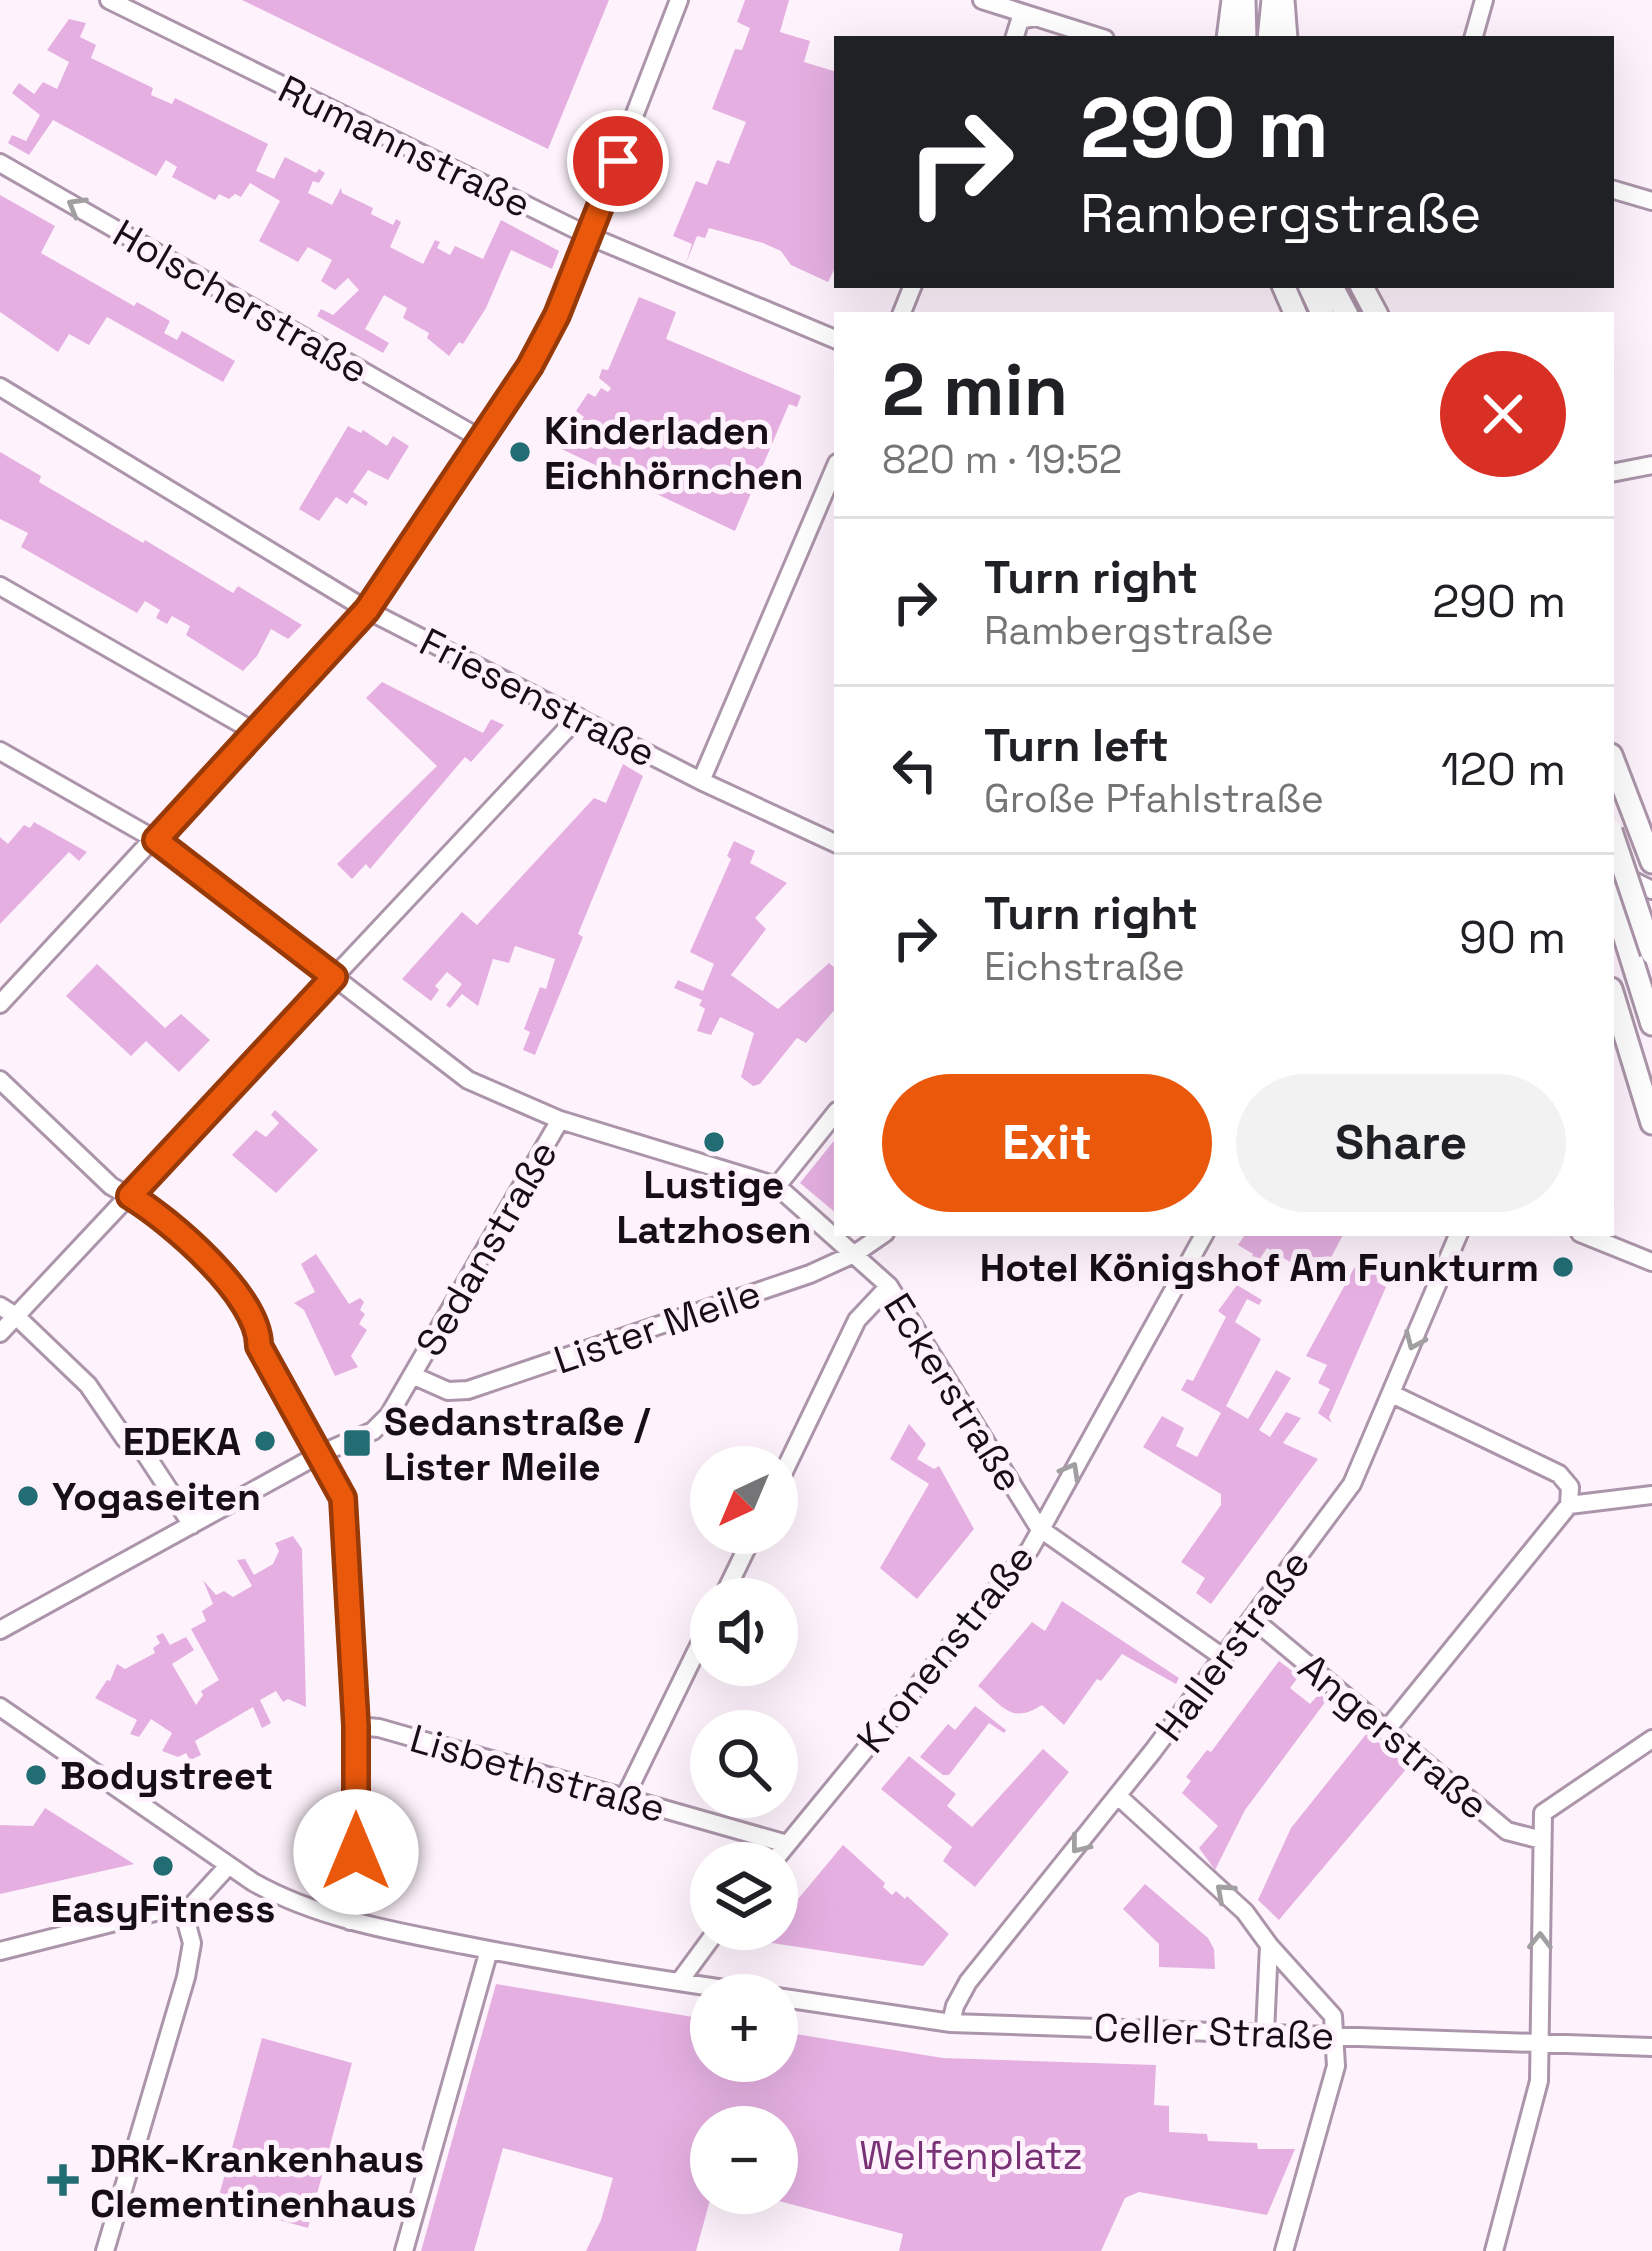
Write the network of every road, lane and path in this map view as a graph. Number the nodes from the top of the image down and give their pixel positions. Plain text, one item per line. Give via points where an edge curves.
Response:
1 (109, 0) edge
2 (679, 0) edge
3 (982, 0) edge
4 (1232, 0) edge
5 (1244, 0) edge
6 (1274, 0) edge
7 (1283, 0) edge
8 (1484, 0) edge
9 (1039, 8) edge
10 (1015, 36) edge
11 (1099, 36) edge
12 (1228, 36) edge
13 (1245, 36) edge
14 (1269, 36) edge
15 (1286, 36) edge
16 (1474, 36) edge
17 (0, 163) edge
18 (1614, 189) edge
19 (1651, 196) edge
20 (589, 236) junction
21 (834, 339) edge
22 (0, 387) edge
23 (481, 439) junction
24 (1652, 465) edge
25 (834, 470) edge
26 (1614, 472) edge
27 (0, 586) edge
28 (367, 610) junction
29 (578, 717) junction
30 (255, 731) junction
31 (0, 751) edge
32 (1614, 763) edge
33 (701, 781) junction
34 (156, 840) junction
35 (1614, 840) edge
36 (834, 843) edge
37 (1614, 858) edge
38 (1652, 864) edge
39 (1614, 871) edge
40 (1652, 890) edge
41 (1614, 903) edge
42 (1652, 952) edge
43 (334, 977) junction
44 (1614, 999) edge
45 (0, 1004) edge
46 (1652, 1024) edge
47 (0, 1080) edge
48 (834, 1115) edge
49 (560, 1120) junction
50 (1652, 1123) edge
51 (777, 1186) junction
52 (130, 1196) junction
53 (834, 1234) edge
54 (836, 1236) edge
55 (881, 1236) edge
56 (1203, 1236) edge
57 (1459, 1236) edge
58 (1587, 1236) edge
59 (856, 1253) junction
60 (1652, 1262) edge
61 (889, 1286) junction
62 (8, 1311) edge
63 (0, 1333) edge
64 (412, 1375) junction
65 (1392, 1394) junction
66 (796, 1446) edge
67 (327, 1451) junction
68 (1652, 1495) edge
69 (1569, 1505) junction
70 (191, 1525) junction
71 (1040, 1528) junction
72 (1253, 1618) junction
73 (0, 1630) edge
74 (1224, 1658) junction
75 (690, 1664) edge
76 (0, 1707) edge
77 (356, 1726) junction
78 (1388, 1728) junction
79 (1652, 1739) edge
80 (1118, 1796) junction
81 (625, 1797) junction
82 (1542, 1840) junction
83 (781, 1842) edge
84 (790, 1842) edge
85 (229, 1866) junction
86 (184, 1914) junction
87 (350, 1921) junction
88 (1269, 1946) junction
89 (703, 1950) edge
90 (489, 1951) junction
91 (0, 1952) edge
92 (680, 1982) junction
93 (690, 1984) edge
94 (798, 2000) edge
95 (951, 2023) junction
96 (1265, 2033) junction
97 (1335, 2035) junction
98 (1538, 2042) junction
99 (1652, 2047) edge
100 (106, 2251) edge
101 (404, 2251) edge
102 (1283, 2251) edge
103 (1494, 2251) edge

1 - 20 street, Rumannstraße
2 - 20 street
3 - 9 street
4 - 12 main road
5 - 13 main road
6 - 14 main road
7 - 15 main road
8 - 16 street
9 - 10 street via 1020,20
9 - 11 street
23 -> 17 street, Holscherstraße
18 - 19 street
20 - 21 street, Rumannstraße
20 - 23 street via 530,366
22 - 28 street, Friesenstraße
23 - 28 street
24 - 26 street
25 - 33 street
27 - 30 street
28 - 29 street, Friesenstraße
28 - 30 street
29 - 33 street, Friesenstraße
29 - 43 street
30 - 34 street
31 - 34 street
32 - 38 main road
33 - 36 street, Friesenstraße
34 - 43 street
34 - 45 street
35 - 42 main road, bridge
37 - 38 street
39 - 40 street
41 - 46 main road
43 - 49 street via 468,1080
43 - 52 street
44 - 50 main road
47 - 52 street
48 - 51 street
49 - 51 street
49 - 64 street, Sedanstraße
51 - 53 street, Eckerstraße
52 - 62 street
52 - 67 street via 240,1294 260,1329 259,1346
54 - 59 street, Eckerstraße
55 - 59 street, Lister Meile
71 -> 56 street, Kronenstraße
57 -> 65 street, Hallerstraße
58 - 60 street
59 - 61 street, Eckerstraße
59 - 64 street, Lister Meile via 468,1390 448,1391
61 - 66 street via 857,1319
61 - 71 street, Eckerstraße
62 - 63 street
62 - 70 street via 88,1385
64 - 67 street via 373,1431
65 - 69 street via 1559,1474 1570,1487
65 - 72 street, Hallerstraße via 1352,1484
67 - 70 street
67 - 77 street via 346,1520
68 - 69 street
69 - 78 street
70 - 73 street
71 - 74 street, Eckerstraße
71 - 84 street, Kronenstraße
72 - 74 street, Hallerstraße
72 - 78 street, Angerstraße
74 - 80 street, Hallerstraße
75 - 81 street
76 - 85 street
77 - 81 street, Lisbethstraße
77 - 87 street
78 - 82 street, Angerstraße via 1507,1831
79 - 82 street via 1543,1814
88 -> 80 street via 1246,1912
80 -> 95 street, Hallerstraße via 968,1982
81 - 83 street, Lisbethstraße
98 -> 82 street
85 - 86 street
85 - 87 street
86 - 91 street via 167,1909
86 - 100 street via 192,1943 186,1977
87 - 90 street
88 - 96 street
88 - 97 street via 1333,2015
89 - 92 street
90 - 92 street
90 - 101 street
92 - 93 street
94 - 95 street, Celler Straße
95 - 96 street, Celler Straße
96 - 97 street, Celler Straße
97 - 98 street, Celler Straße
97 - 102 street via 1336,2066
98 - 99 street, Celler Straße
98 - 103 street via 1537,2092

